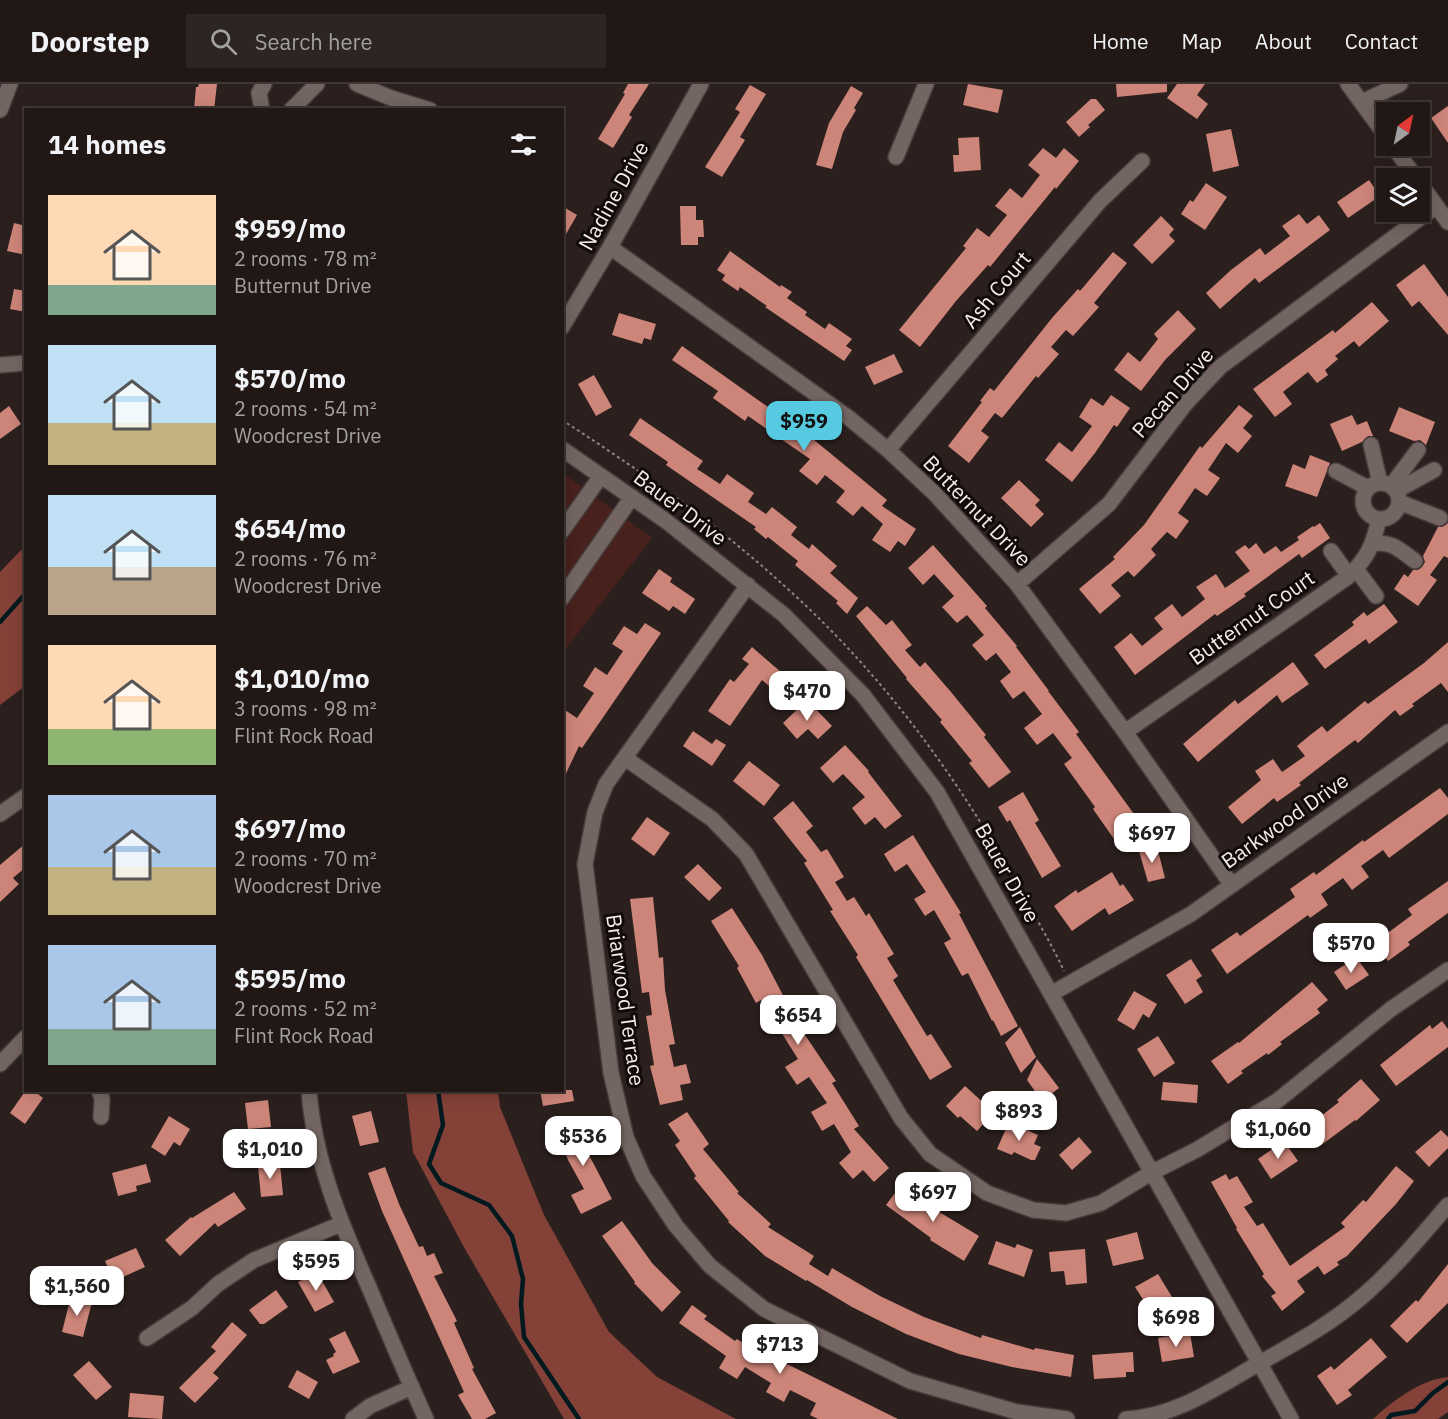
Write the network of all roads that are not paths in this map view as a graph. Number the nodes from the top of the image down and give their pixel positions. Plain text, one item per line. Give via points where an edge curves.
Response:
1 (10, 84) edge
2 (264, 84) edge
3 (317, 84) edge
4 (357, 84) edge
5 (701, 84) edge
6 (926, 84) edge
7 (1348, 84) edge
8 (1400, 84) edge
9 (1362, 102) junction
10 (262, 108) edge
11 (293, 108) edge
12 (424, 108) edge
13 (0, 110) edge
14 (1376, 122) edge
15 (896, 157) dead end
16 (1142, 161) dead end
17 (1430, 198) edge
18 (1436, 206) junction
19 (1448, 222) edge
20 (610, 247) junction
21 (564, 324) edge
22 (24, 363) edge
23 (0, 365) edge
24 (1371, 446) dead end
25 (564, 450) edge
26 (888, 450) junction
27 (1419, 450) dead end
28 (1434, 470) dead end
29 (1336, 471) dead end
30 (601, 476) junction
31 (1387, 490) junction
32 (632, 497) junction
33 (1440, 518) dead end
34 (1379, 519) junction
35 (564, 528) edge
36 (1373, 544) junction
37 (1331, 551) dead end
38 (1415, 561) dead end
39 (1352, 573) junction
40 (1017, 584) junction
41 (747, 585) junction
42 (564, 595) edge
43 (1376, 596) dead end
44 (1125, 732) junction
45 (1448, 732) edge
46 (625, 758) junction
47 (24, 797) edge
48 (0, 814) edge
49 (1231, 884) junction
50 (1448, 970) edge
51 (1051, 994) junction
52 (24, 1040) edge
53 (0, 1064) edge
54 (100, 1092) edge
55 (309, 1092) edge
56 (101, 1117) dead end
57 (1151, 1173) junction
58 (1448, 1205) edge
59 (341, 1224) junction
60 (147, 1338) dead end
61 (1260, 1363) junction
62 (412, 1387) junction
63 (353, 1419) edge
64 (426, 1419) edge
65 (1067, 1419) edge
66 (1126, 1419) edge
67 (1291, 1419) edge

1 - 13 street
2 - 10 street via 259,93
3 - 11 street
4 - 12 street
5 - 20 street, Nadine Drive
6 - 15 street
7 - 9 street
8 - 9 street
9 - 14 street
16 - 26 street, Ash Court via 1100,201
17 - 18 street
18 - 19 street
18 - 40 street, Pecan Drive via 1220,367 1186,403 1109,504
20 - 21 street, Nadine Drive
20 - 26 street, Butternut Drive
22 - 23 street
24 - 31 street
25 - 30 street, Bauer Drive
26 - 40 street, Butternut Drive via 935,494
27 - 31 street
28 - 31 street
29 - 31 street
30 - 32 street, Bauer Drive
30 - 35 street
31 - 33 street
31 - 34 street via 1398,508
31 - 34 street via 1363,500 1367,513
32 - 41 street, Bauer Drive
32 - 42 street
34 - 36 street, Butternut Court
36 - 38 street via 1389,544
36 - 39 street, Butternut Court
37 - 39 street
39 - 43 street
39 - 44 street, Butternut Court
40 - 44 street, Butternut Drive
41 - 46 street, Briarwood Terrace
41 - 51 street, Bauer Drive via 784,615 863,695 937,792
44 - 49 street, Butternut Drive
45 - 49 street, Barkwood Drive
46 - 57 street via 712,819 746,854 901,1118 930,1154 987,1193 1033,1210 1066,1213 1101,1203
46 - 65 street, Briarwood Terrace via 606,784 595,812 585,864 611,1073 626,1137 643,1176 676,1226 710,1266 764,1309 910,1382 1017,1412
47 - 48 street
49 - 51 street, Barkwood Drive via 1191,914
50 - 57 street via 1277,1101
51 - 57 street, Bauer Drive
52 - 53 street
54 - 56 street
55 - 59 street via 317,1148
57 - 61 street, Bauer Drive
58 - 61 street via 1363,1296 1322,1328
59 - 60 street via 254,1260
59 - 62 street
61 - 66 street via 1189,1403
61 - 67 street, Bauer Drive
62 - 63 street via 370,1406
62 - 64 street

